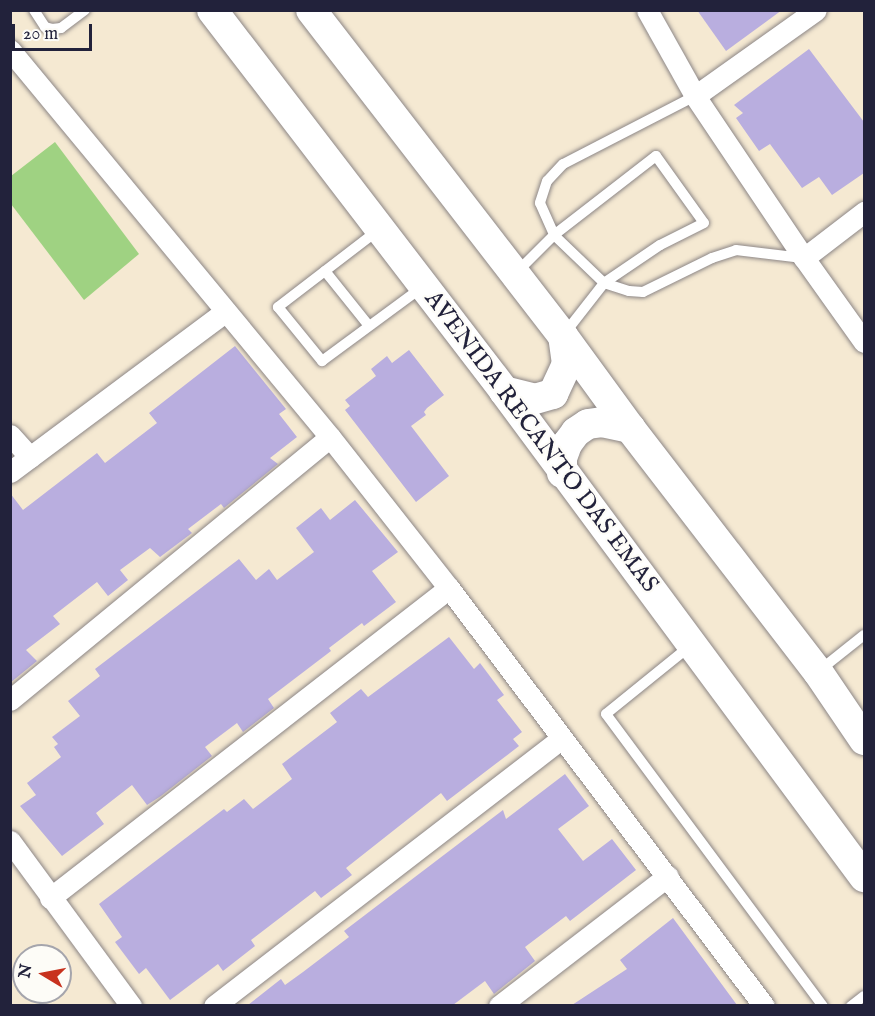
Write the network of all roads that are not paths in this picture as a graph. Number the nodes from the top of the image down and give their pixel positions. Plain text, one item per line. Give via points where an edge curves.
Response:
1 (34, 10) edge
2 (85, 10) edge
3 (212, 10) edge
4 (311, 10) edge
5 (648, 10) edge
6 (816, 10) edge
7 (13, 59) edge
8 (695, 96) junction
9 (864, 212) edge
10 (380, 229) junction
11 (554, 235) junction
12 (804, 258) junction
13 (325, 271) junction
14 (514, 275) junction
15 (604, 283) junction
16 (424, 285) junction
17 (226, 310) junction
18 (369, 326) junction
19 (563, 336) junction
20 (864, 342) edge
21 (504, 391) junction
22 (630, 428) junction
23 (10, 435) edge
24 (330, 436) junction
25 (30, 457) junction
26 (10, 472) edge
27 (562, 473) junction
28 (449, 588) junction
29 (864, 635) edge
30 (693, 644) junction
31 (818, 672) junction
32 (10, 700) edge
33 (861, 728) edge
34 (561, 739) junction
35 (13, 850) edge
36 (668, 876) junction
37 (864, 877) edge
38 (50, 898) junction
39 (864, 996) edge
40 (131, 1005) edge
41 (214, 1005) edge
42 (499, 1005) edge
43 (764, 1005) edge
44 (824, 1005) edge
45 (852, 1005) edge

1 - 2 lane via 45,27 52,29 61,28
3 - 10 main road, AVENIDA RECANTO DAS EMAS
4 - 14 main road
5 - 8 street
6 - 8 street
7 - 17 street
8 - 11 lane via 563,164 547,181 540,202
8 - 12 street
9 - 12 street
10 - 13 lane
10 - 16 main road, AVENIDA RECANTO DAS EMAS
11 - 14 lane
11 - 15 lane
11 - 15 lane via 656,156 704,223 660,245
12 - 15 lane via 736,250 643,292
12 - 20 street
13 - 18 lane
13 - 18 lane via 278,307 322,361
14 - 19 main road
15 - 19 lane
16 - 18 lane
16 - 21 main road, AVENIDA RECANTO DAS EMAS
17 - 24 street
17 - 25 street
19 - 21 main road via 567,364 553,394 536,399
19 - 22 main road
21 - 27 main road, AVENIDA RECANTO DAS EMAS
22 - 27 main road via 602,422 588,424 567,444
22 - 31 main road
23 - 25 street
24 - 28 street
24 - 32 street
25 - 26 street
27 - 30 main road, AVENIDA RECANTO DAS EMAS
28 - 34 street
28 - 38 street
29 - 31 lane
30 - 37 main road, AVENIDA RECANTO DAS EMAS
30 - 44 lane via 606,714
31 - 33 main road
34 - 36 street
34 - 41 street
35 - 38 street
36 - 42 street
36 - 43 street
38 - 40 street
39 - 45 lane

